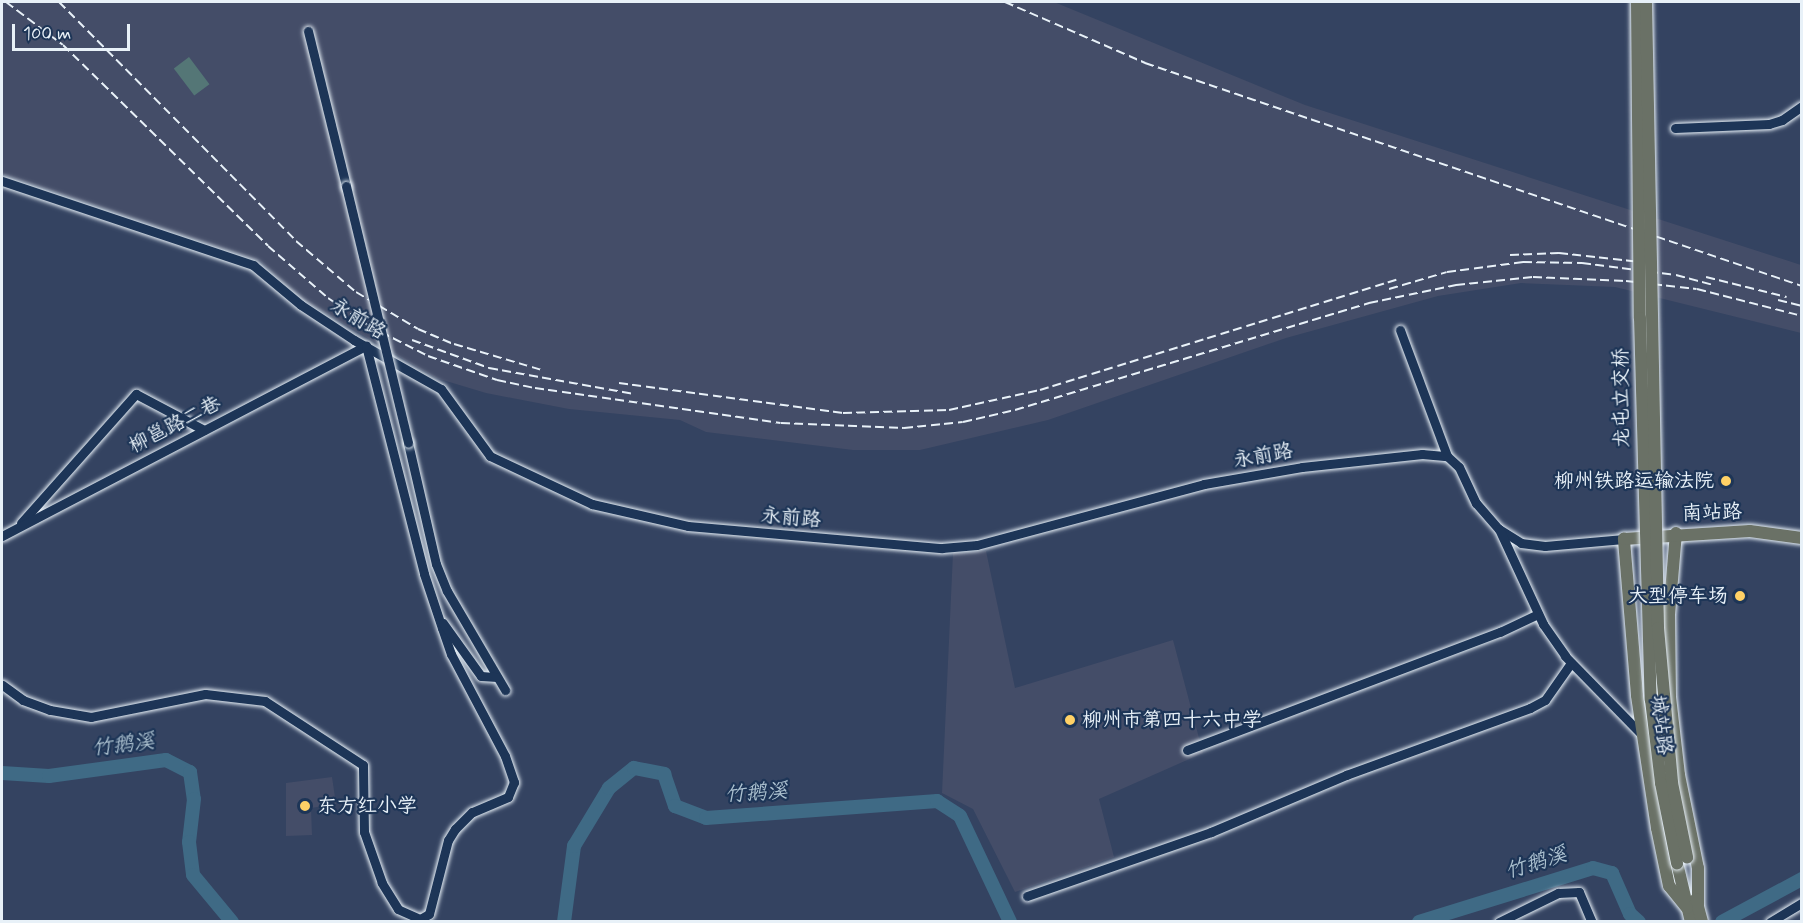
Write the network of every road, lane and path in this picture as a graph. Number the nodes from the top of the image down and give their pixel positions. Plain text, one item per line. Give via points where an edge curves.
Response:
1 (1637, 2) edge
2 (1646, 2) edge
3 (308, 31) dead end
4 (1802, 106) edge
5 (1675, 128) dead end
6 (2, 181) edge
7 (1400, 330) dead end
8 (366, 346) junction
9 (204, 430) junction
10 (1447, 456) junction
11 (15, 529) junction
12 (1499, 529) junction
13 (1676, 533) junction
14 (2, 536) edge
15 (1802, 538) edge
16 (1624, 539) junction
17 (437, 614) junction
18 (1538, 614) junction
19 (1571, 663) junction
20 (497, 677) junction
21 (2, 685) edge
22 (505, 690) dead end
23 (1642, 735) junction
24 (1187, 750) dead end
25 (1682, 860) junction
26 (1027, 896) dead end
27 (1802, 903) edge
28 (1694, 913) edge
29 (1499, 921) edge
30 (1592, 921) edge
31 (1770, 921) edge

1 - 25 main road, 龙屯立交桥, bridge via 1650,676 1661,783
2 - 25 main road, 龙屯立交桥, bridge via 1658,628
3 - 20 street, bridge via 436,564 447,591
4 - 5 street via 1769,124
6 - 8 street, 永前路 via 253,265 301,305
7 - 10 street
8 - 9 street, 柳邕路二巷
8 - 10 street, 永前路 via 441,389 490,456 592,504 688,526 942,548 977,545 1204,484 1302,466 1422,454
8 - 17 street
9 - 11 street, 柳邕路二巷
9 - 11 street via 136,394
10 - 12 street via 1459,467 1476,503
11 - 14 street, 柳邕路二巷
12 - 16 street via 1521,543 1545,546
12 - 18 street
13 - 15 main road, 南站路 via 1750,531
13 - 16 main road, 南站路
13 - 28 main road, 城站路 via 1669,615 1670,685 1680,775 1698,868
16 - 23 main road, 城站路
17 - 20 street via 481,676
17 - 21 street via 451,654 505,756 514,782 508,796 472,812 454,829 429,914 420,919 398,909 382,883 364,832 363,765 265,700 205,694 91,717 50,710 23,700
18 - 19 street
18 - 24 street via 1500,632
19 - 23 street
19 - 26 street via 1545,700 1530,708 1346,775 1211,832
20 - 22 street
23 - 28 main road, 城站路 via 1669,886
25 - 28 main road
27 - 31 street
29 - 30 street via 1558,893 1579,892

